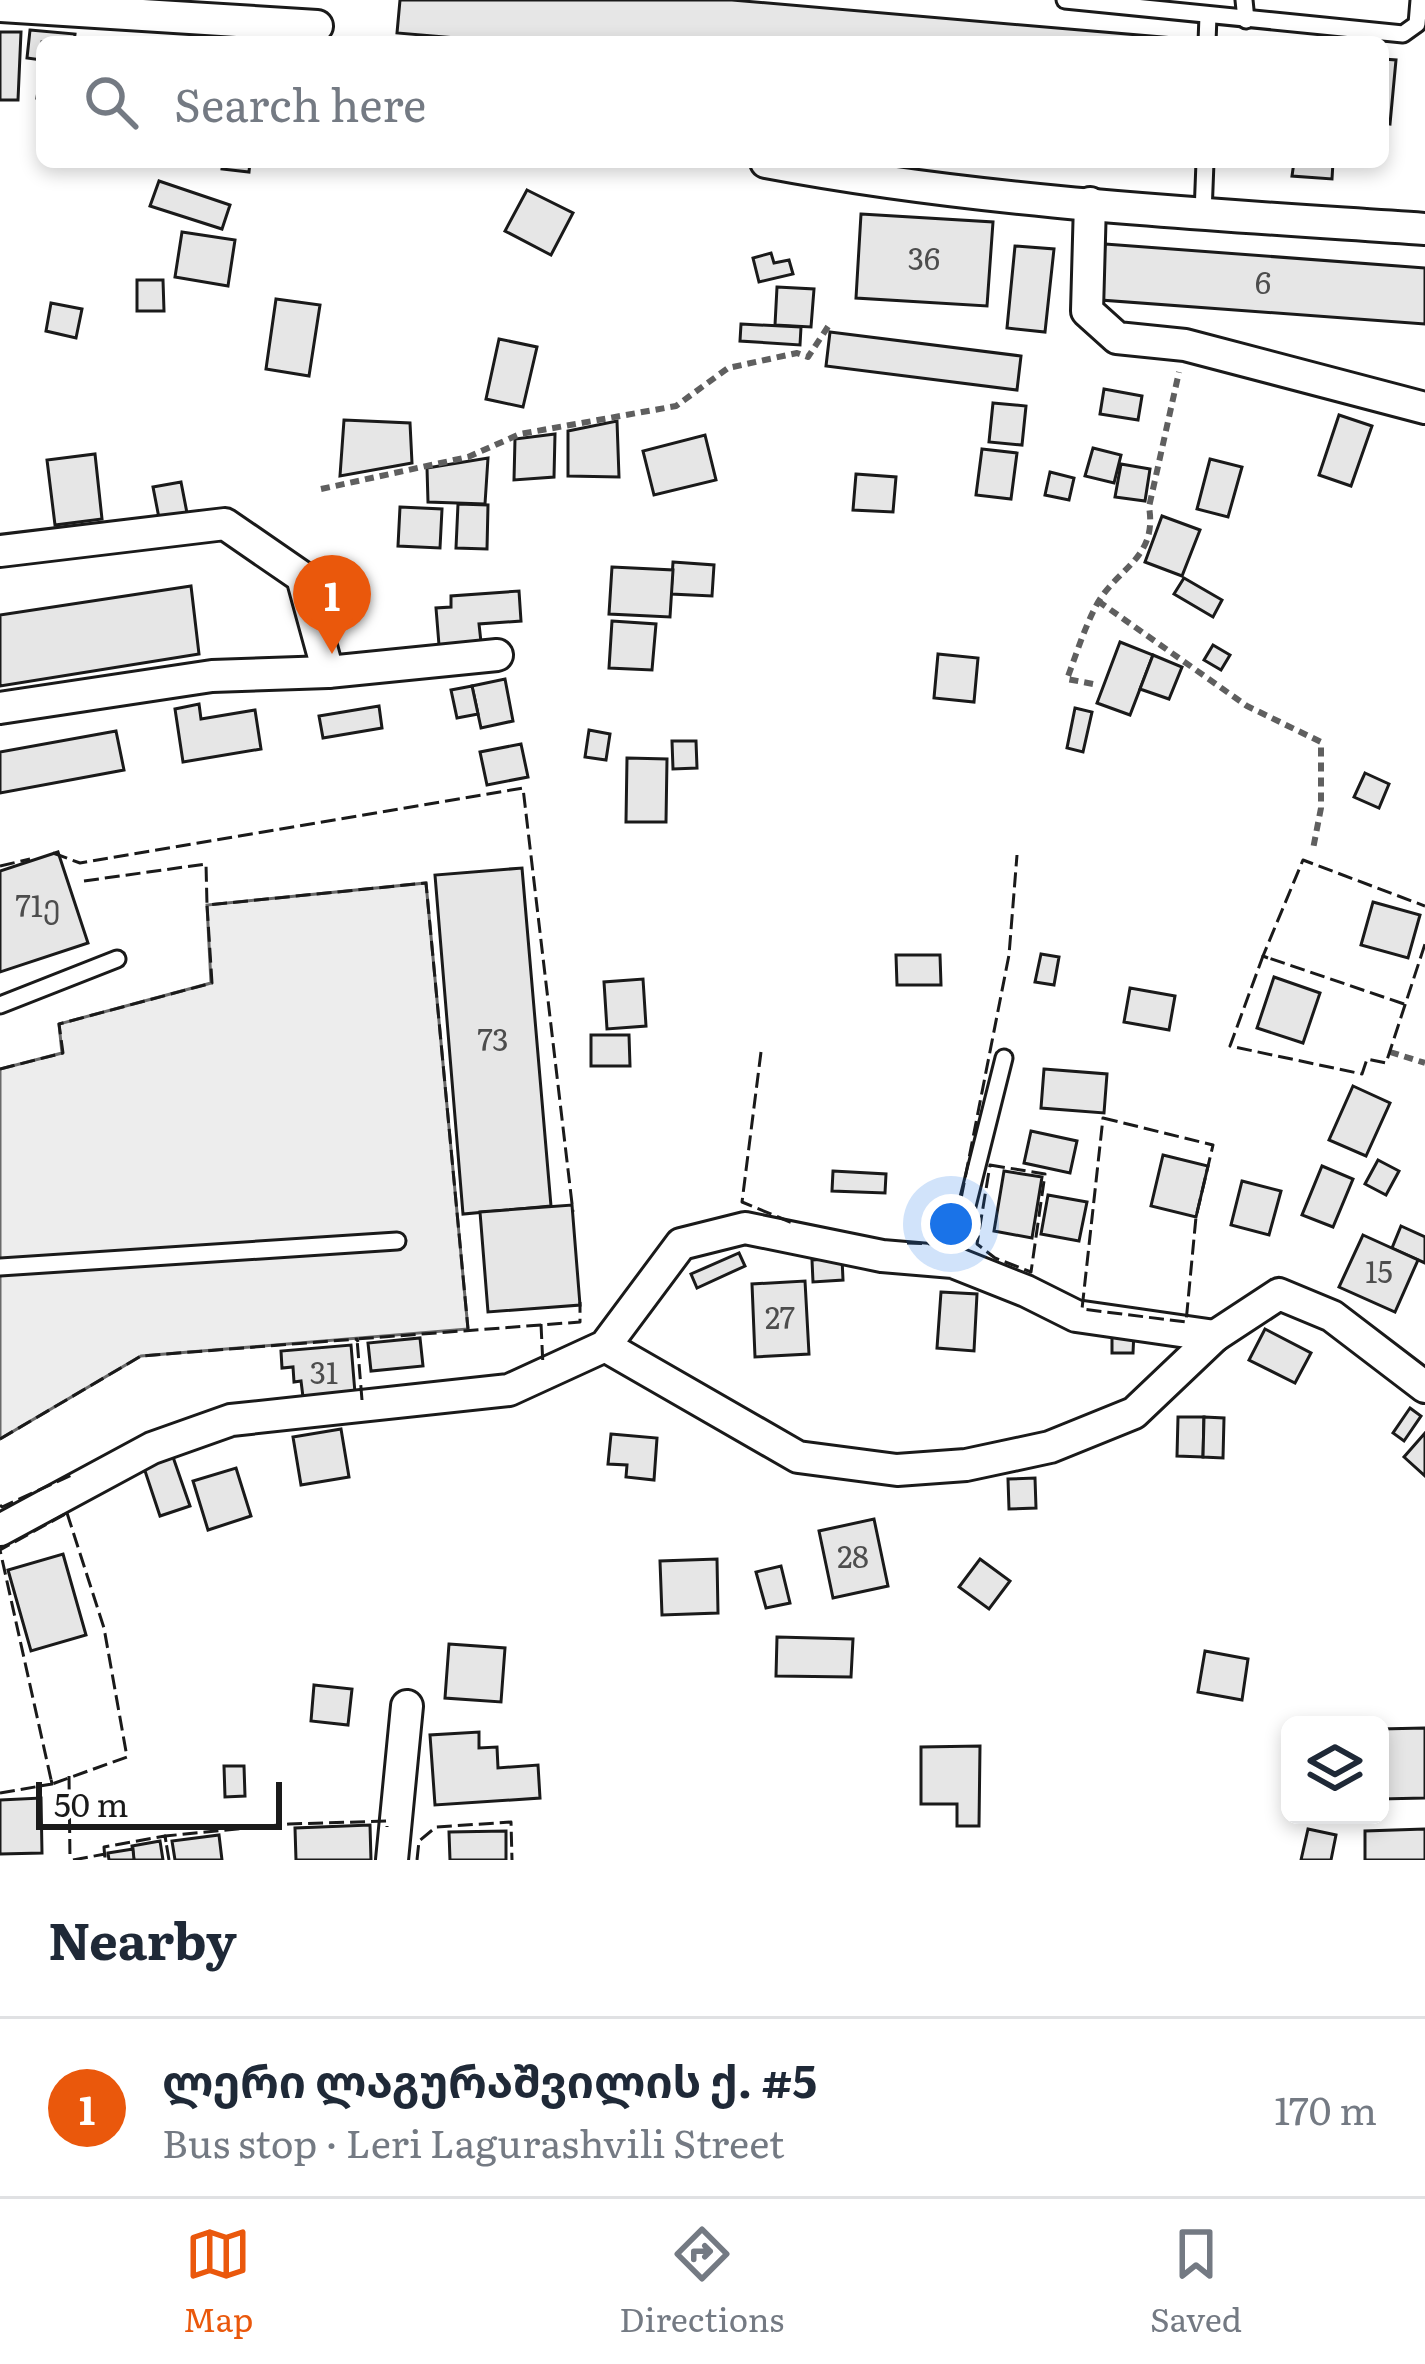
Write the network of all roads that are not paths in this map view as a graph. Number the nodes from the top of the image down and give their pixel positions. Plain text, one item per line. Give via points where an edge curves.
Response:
1 (1065, 0) edge
2 (1244, 0) edge
3 (1419, 0) edge
4 (0, 6) edge
5 (1208, 16) junction
6 (1246, 20) junction
7 (320, 23) edge
8 (1208, 36) edge
9 (799, 168) edge
10 (1205, 168) edge
11 (1090, 202) junction
12 (1204, 214) junction
13 (1425, 229) edge
14 (1425, 408) edge
15 (0, 551) edge
16 (497, 656) dead end
17 (328, 672) junction
18 (0, 708) edge
19 (117, 959) dead end
20 (0, 1005) edge
21 (1004, 1058) dead end
22 (397, 1241) dead end
23 (953, 1262) junction
24 (0, 1267) edge
25 (1216, 1336) junction
26 (604, 1346) junction
27 (1425, 1387) edge
28 (0, 1529) edge
29 (406, 1706) dead end
30 (392, 1860) edge

1 - 5 lane
2 - 6 lane
3 - 6 lane via 1417,24 1403,34
4 - 7 street
5 - 6 lane
5 - 8 lane
9 - 11 street
10 - 12 lane
11 - 12 street
11 - 14 street via 1087,311 1117,338 1185,345
12 - 13 street
15 - 17 street via 225,524 302,577
16 - 17 street
17 - 18 street via 212,676
19 - 20 lane
21 - 23 lane
22 - 24 lane
23 - 25 street via 1076,1316
23 - 26 street via 745,1228 681,1244
25 - 26 street via 1134,1413 1050,1448 897,1470 798,1457
25 - 27 street via 1279,1294 1332,1316
26 - 28 street via 509,1390 231,1420 152,1448
29 - 30 street

